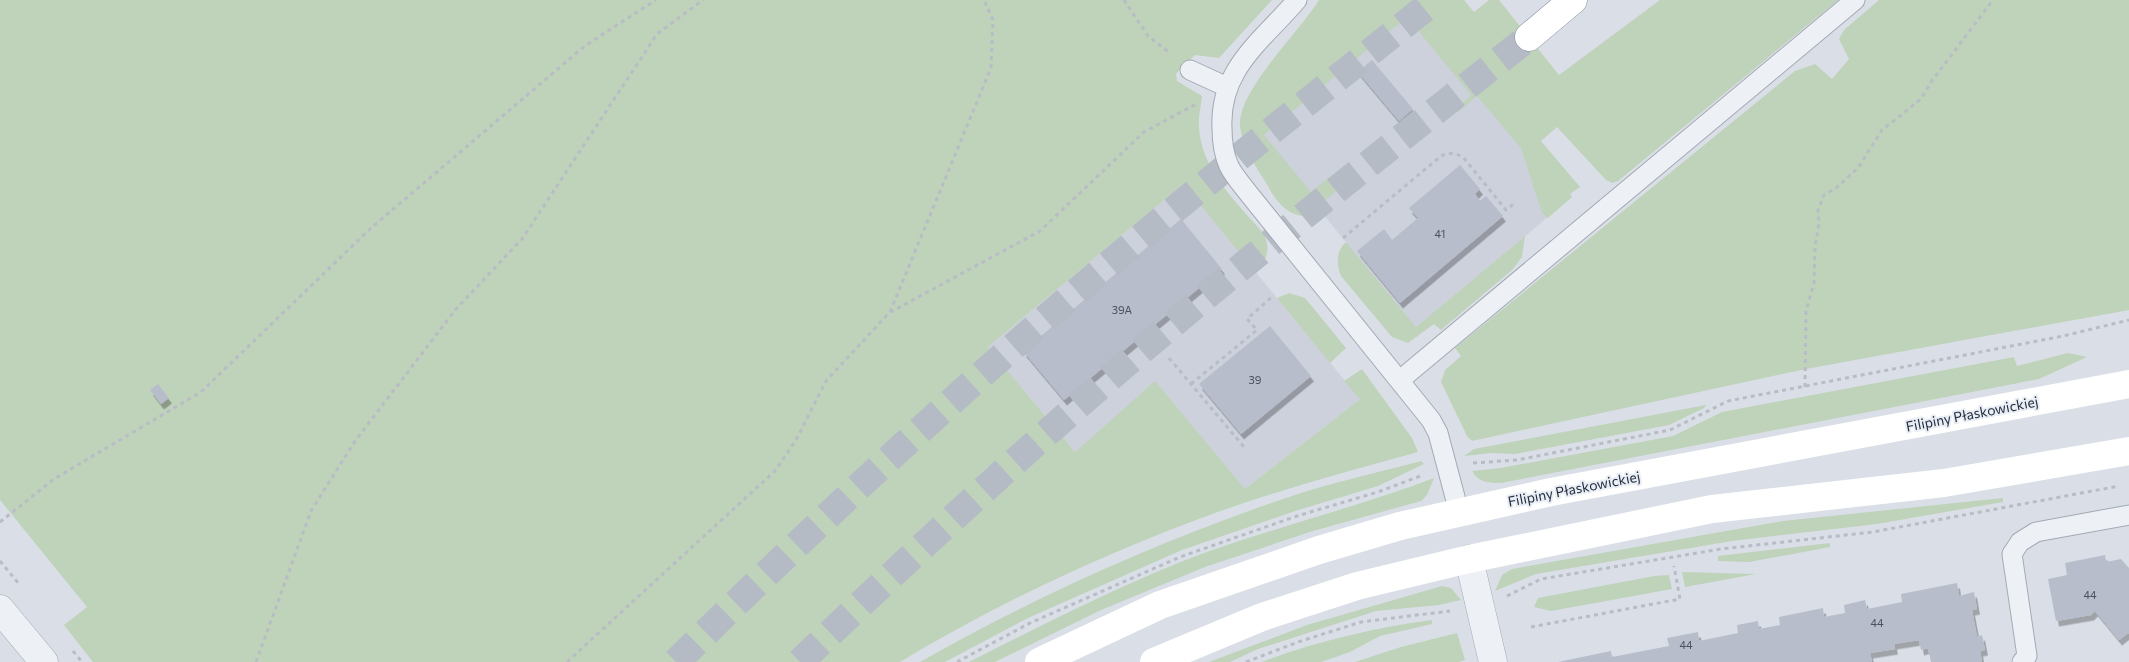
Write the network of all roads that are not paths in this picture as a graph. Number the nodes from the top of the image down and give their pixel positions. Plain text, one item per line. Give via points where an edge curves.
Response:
1 (1296, 0) edge
2 (1573, 0) edge
3 (1855, 0) edge
4 (1529, 37) tunnel mouth
5 (1190, 70) road end
6 (1227, 87) junction
7 (1400, 380) junction
8 (2129, 384) edge
9 (2129, 451) edge
10 (1459, 512) junction
11 (2129, 515) edge
12 (1469, 559) junction
13 (0, 609) edge
14 (44, 662) edge
15 (1039, 662) edge
16 (1154, 662) edge
17 (1493, 662) edge
18 (2022, 662) edge

1 - 6 lane via 1252,49
2 - 4 main road
3 - 7 lane
5 - 6 lane
6 - 7 lane via 1221,116 1222,138 1229,165 1255,202
7 - 10 lane via 1438,433
8 - 10 main road, Filipiny Płaskowickiej
9 - 12 main road via 1944,483 1712,509
10 - 15 main road, Filipiny Płaskowickiej via 1357,538 1221,583 1160,605
11 - 18 lane via 2036,532 2020,542 2012,554 2026,656
12 - 16 main road via 1357,586 1262,617
12 - 17 street
13 - 14 street

